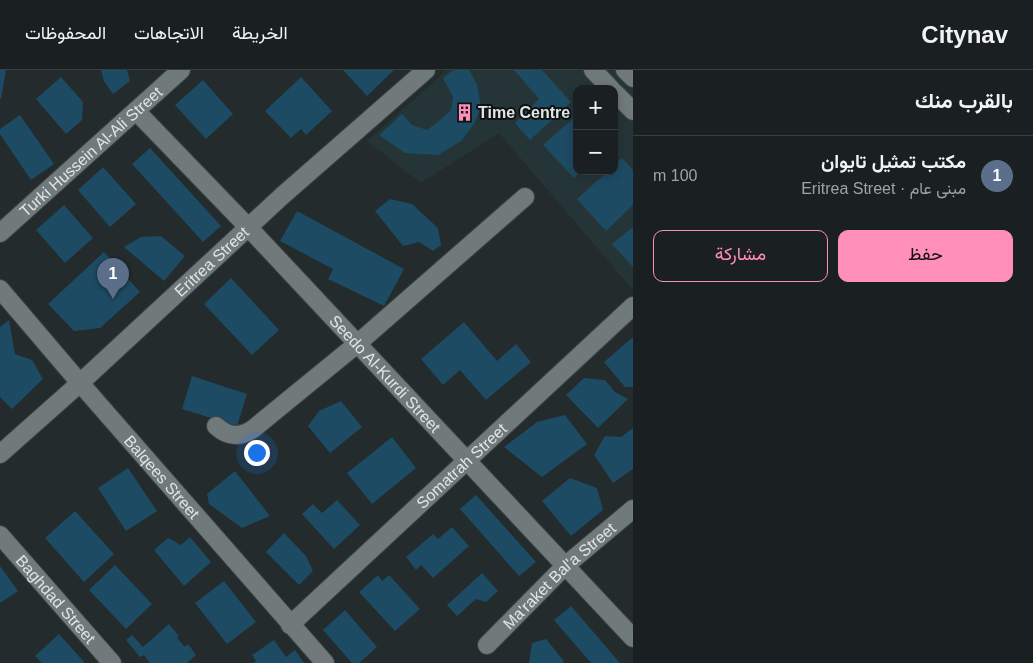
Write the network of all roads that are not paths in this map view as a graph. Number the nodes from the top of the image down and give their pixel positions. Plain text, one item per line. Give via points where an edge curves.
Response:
1 (181, 70) edge
2 (426, 70) edge
3 (593, 70) edge
4 (625, 70) edge
5 (633, 78) edge
6 (607, 85) edge
7 (618, 96) edge
8 (136, 111) junction
9 (633, 111) edge
10 (525, 197) dead end
11 (249, 228) junction
12 (0, 233) edge
13 (0, 289) edge
14 (633, 306) edge
15 (358, 344) junction
16 (80, 383) junction
17 (216, 426) dead end
18 (0, 454) edge
19 (468, 460) junction
20 (633, 509) edge
21 (0, 535) edge
22 (566, 566) junction
23 (290, 625) junction
24 (633, 638) edge
25 (487, 645) dead end
26 (112, 663) edge
27 (325, 663) edge

1 - 8 street, Turki Hussein Al-Ali Street
2 - 11 street, Eritrea Street
3 - 6 street
4 - 5 street
7 - 9 street
8 - 11 street, Seedo Al-Kurdi Street
8 - 12 street, Turki Hussein Al-Ali Street
10 - 15 street
11 - 15 street, Seedo Al-Kurdi Street
11 - 16 street, Eritrea Street
13 - 16 street, Balqees Street
14 - 19 street, Somatrah Street
15 - 17 street via 244,435 230,436
15 - 19 street, Seedo Al-Kurdi Street
16 - 18 street, Eritrea Street
16 - 23 street, Balqees Street
19 - 22 street, Seedo Al-Kurdi Street
19 - 23 street, Somatrah Street
20 - 22 street, Ma'raket Bal'a Street
21 - 26 street, Baghdad Street
22 - 24 street, Seedo Al-Kurdi Street
22 - 25 street, Ma'raket Bal'a Street
23 - 27 street, Balqees Street

